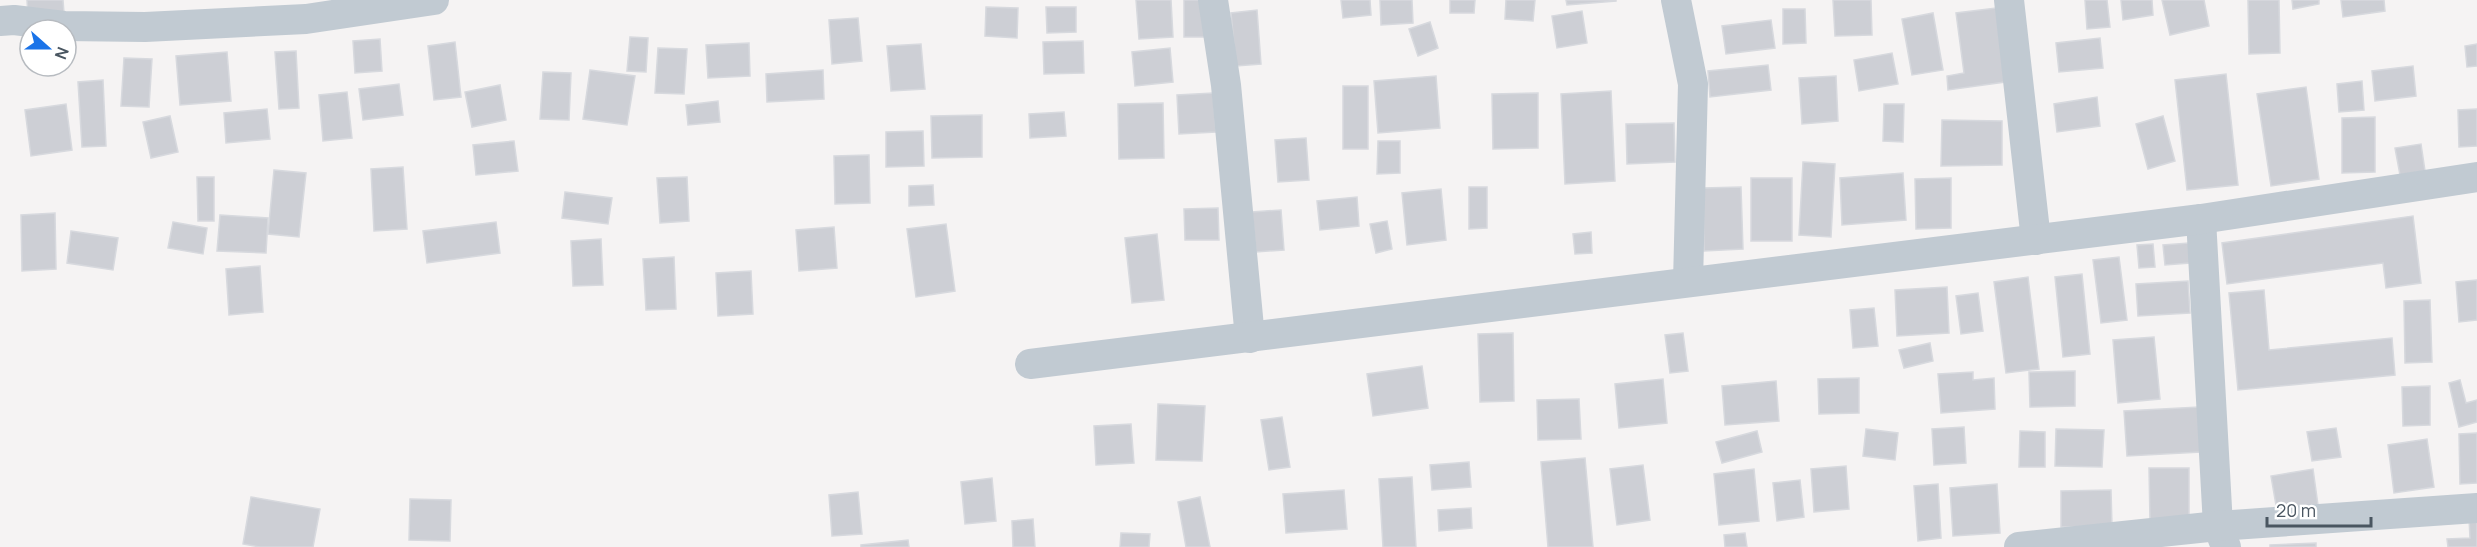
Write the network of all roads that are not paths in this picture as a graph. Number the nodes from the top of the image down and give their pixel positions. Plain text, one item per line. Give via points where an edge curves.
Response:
1 (434, 0) edge
2 (1213, 0) edge
3 (1676, 0) edge
4 (2009, 0) edge
5 (0, 21) edge
6 (2477, 177) edge
7 (2201, 219) junction
8 (2036, 240) junction
9 (1688, 282) junction
10 (1250, 338) junction
11 (1030, 364) dead end
12 (2477, 508) edge
13 (2222, 537) edge
14 (2019, 547) edge

1 - 5 street via 306,20 145,27
2 - 10 street via 1226,85
3 - 9 street via 1693,84
4 - 8 street
6 - 7 street
7 - 8 street
7 - 13 street
8 - 9 street
9 - 10 street
10 - 11 street
12 - 13 street
13 - 14 street

